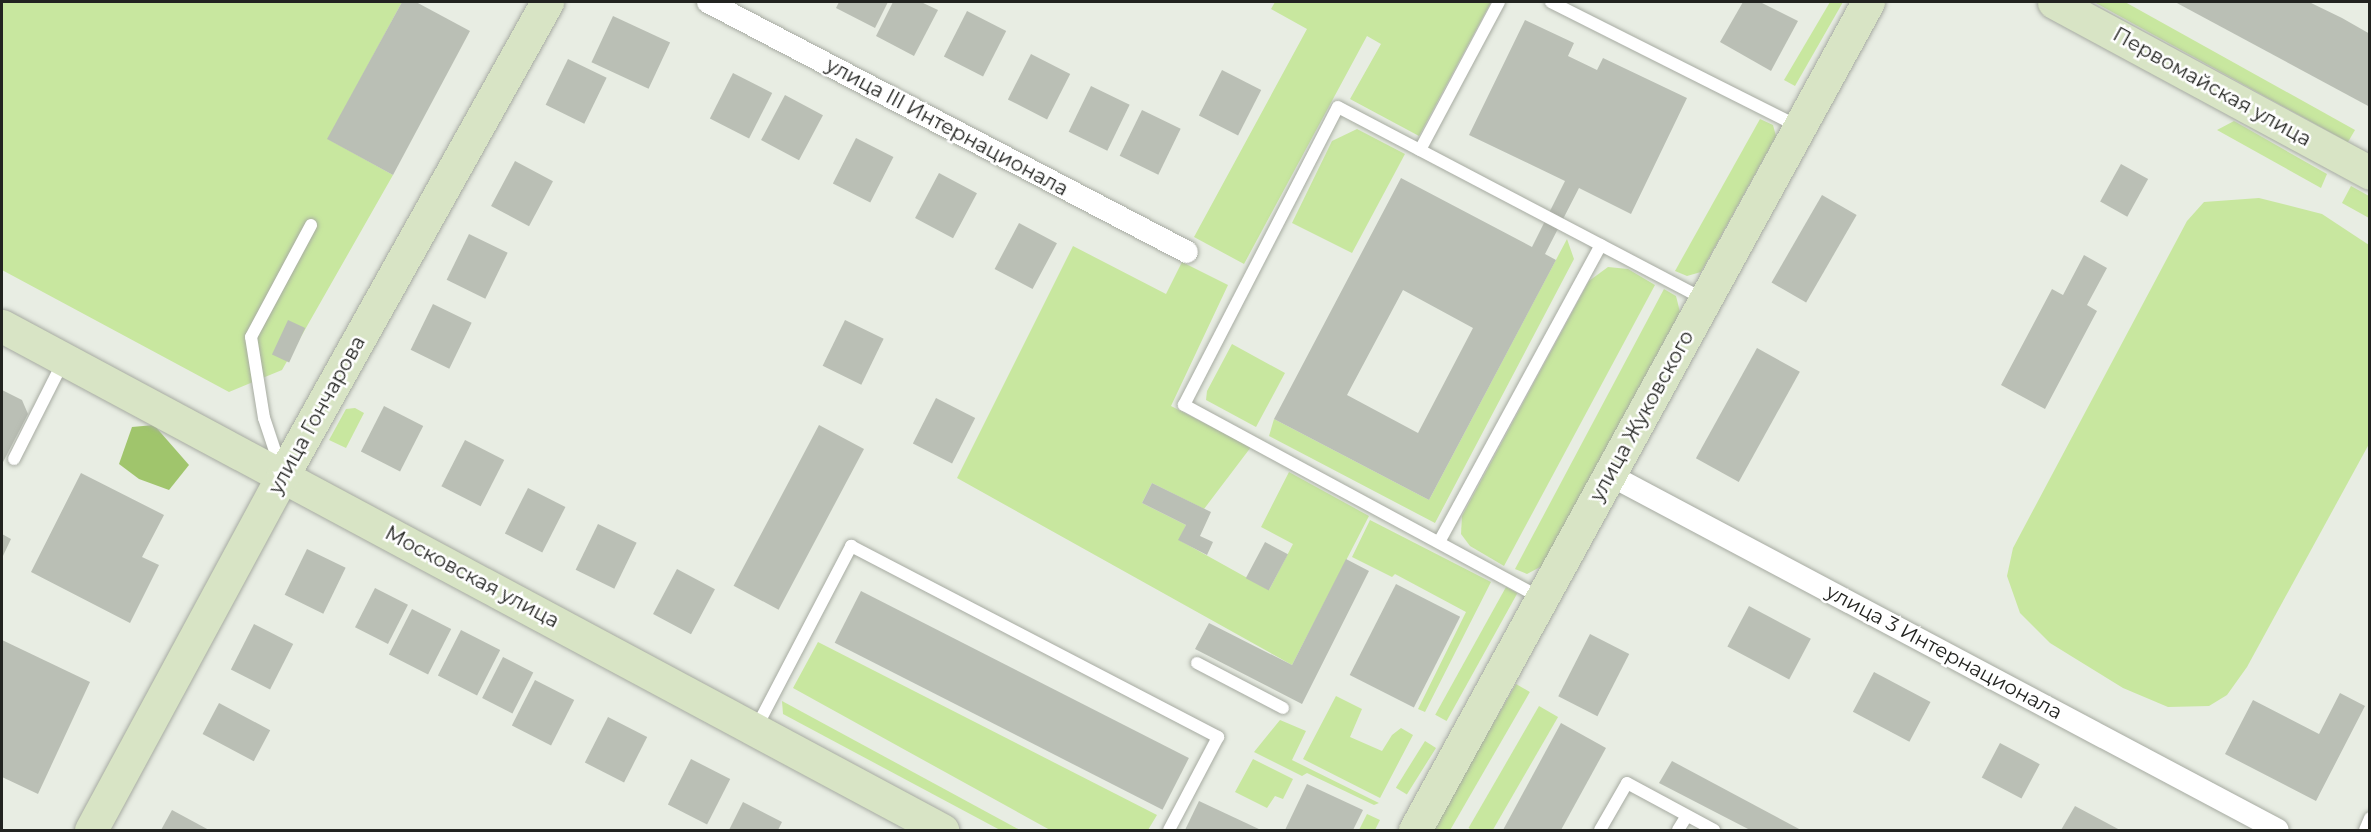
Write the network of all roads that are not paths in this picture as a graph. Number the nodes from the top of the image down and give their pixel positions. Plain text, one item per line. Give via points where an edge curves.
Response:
1 (547, 2) edge
2 (708, 2) edge
3 (1499, 2) edge
4 (1551, 2) edge
5 (1868, 2) edge
6 (2054, 2) edge
7 (1800, 127) junction
8 (1420, 150) junction
9 (2370, 173) edge
10 (311, 225) dead end
11 (1601, 245) junction
12 (1187, 252) dead end
13 (1706, 300) junction
14 (2, 326) edge
15 (64, 359) junction
16 (14, 459) dead end
17 (283, 474) junction
18 (1610, 475) junction
19 (1438, 542) junction
20 (1542, 599) junction
21 (1197, 663) dead end
22 (1283, 708) dead end
23 (755, 730) junction
24 (1686, 817) junction
25 (2370, 818) edge
26 (91, 831) edge
27 (942, 831) edge
28 (1169, 831) edge
29 (1415, 831) edge
30 (1600, 831) edge
31 (1678, 831) edge
32 (1714, 831) edge
33 (2278, 831) edge
34 (2365, 831) edge

1 - 17 street, улица Гончарова
2 - 12 street, улица III Интернационала
3 - 8 lane
4 - 7 lane
5 - 7 street, улица Жуковского
6 - 9 street, Первомайская улица
7 - 13 street, улица Жуковского
8 - 11 lane
8 - 19 lane via 1338,107 1184,405
10 - 17 lane via 251,337 264,418
11 - 13 lane
11 - 19 lane
13 - 18 street, улица Жуковского
14 - 15 street, Московская улица
15 - 16 lane
15 - 17 street, Московская улица
17 - 23 street, Московская улица
17 - 26 street, улица Гончарова
18 - 20 street, улица Жуковского
18 - 33 street, улица 3 Интернационала
19 - 20 lane
20 - 29 street, улица Жуковского
21 - 22 lane
23 - 27 street, Московская улица
23 - 28 lane via 851,546 1218,737
24 - 30 lane via 1627,783
24 - 31 lane
24 - 32 lane
25 - 34 lane

